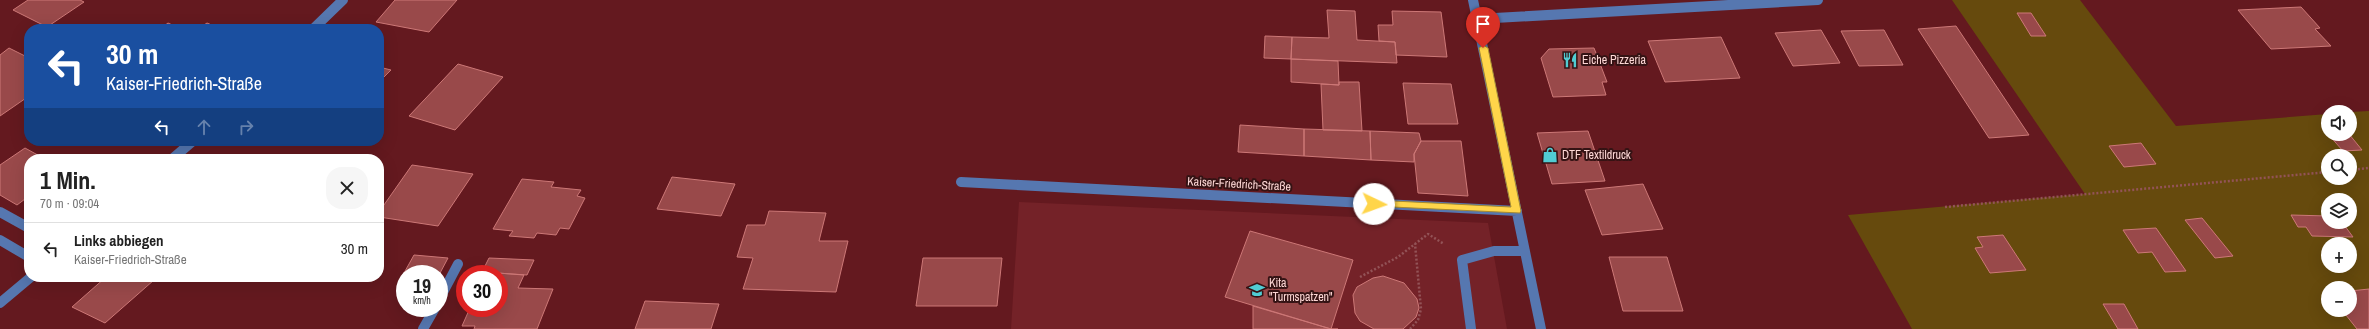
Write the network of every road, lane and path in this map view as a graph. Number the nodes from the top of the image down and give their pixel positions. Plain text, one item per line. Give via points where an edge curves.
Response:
1 (343, 0) edge
2 (1473, 0) edge
3 (1818, 0) edge
4 (1781, 1) edge
5 (1746, 2) edge
6 (1477, 18) junction
7 (318, 24) edge
8 (187, 146) edge
9 (178, 154) edge
10 (2369, 168) edge
11 (2357, 169) edge
12 (2321, 173) edge
13 (960, 182) dead end
14 (1945, 207) dead end
15 (1517, 211) junction
16 (0, 212) edge
17 (24, 225) edge
18 (0, 240) edge
19 (1415, 244) junction
20 (1525, 251) junction
21 (24, 254) edge
22 (1468, 259) junction
23 (458, 264) dead end
24 (1360, 277) dead end
25 (25, 282) edge
26 (448, 283) edge
27 (0, 303) edge
28 (430, 317) edge
29 (424, 329) edge
30 (1410, 329) edge
31 (1471, 329) edge
32 (1542, 329) edge

1 - 7 street
2 - 6 street
3 - 4 street
4 - 5 street
5 - 6 street
6 - 15 street
8 - 9 street
10 - 11 path
12 - 14 path
13 - 15 street, Kaiser-Friedrich-Straße
15 - 20 street
16 - 17 street
18 - 21 street
19 - 22 path via 1428,234
19 - 24 path via 1398,257
19 - 30 path via 1420,309 1418,320
20 - 22 street via 1494,251
20 - 32 street
22 - 31 street via 1462,260
23 - 26 street
25 - 27 street
28 - 29 street

